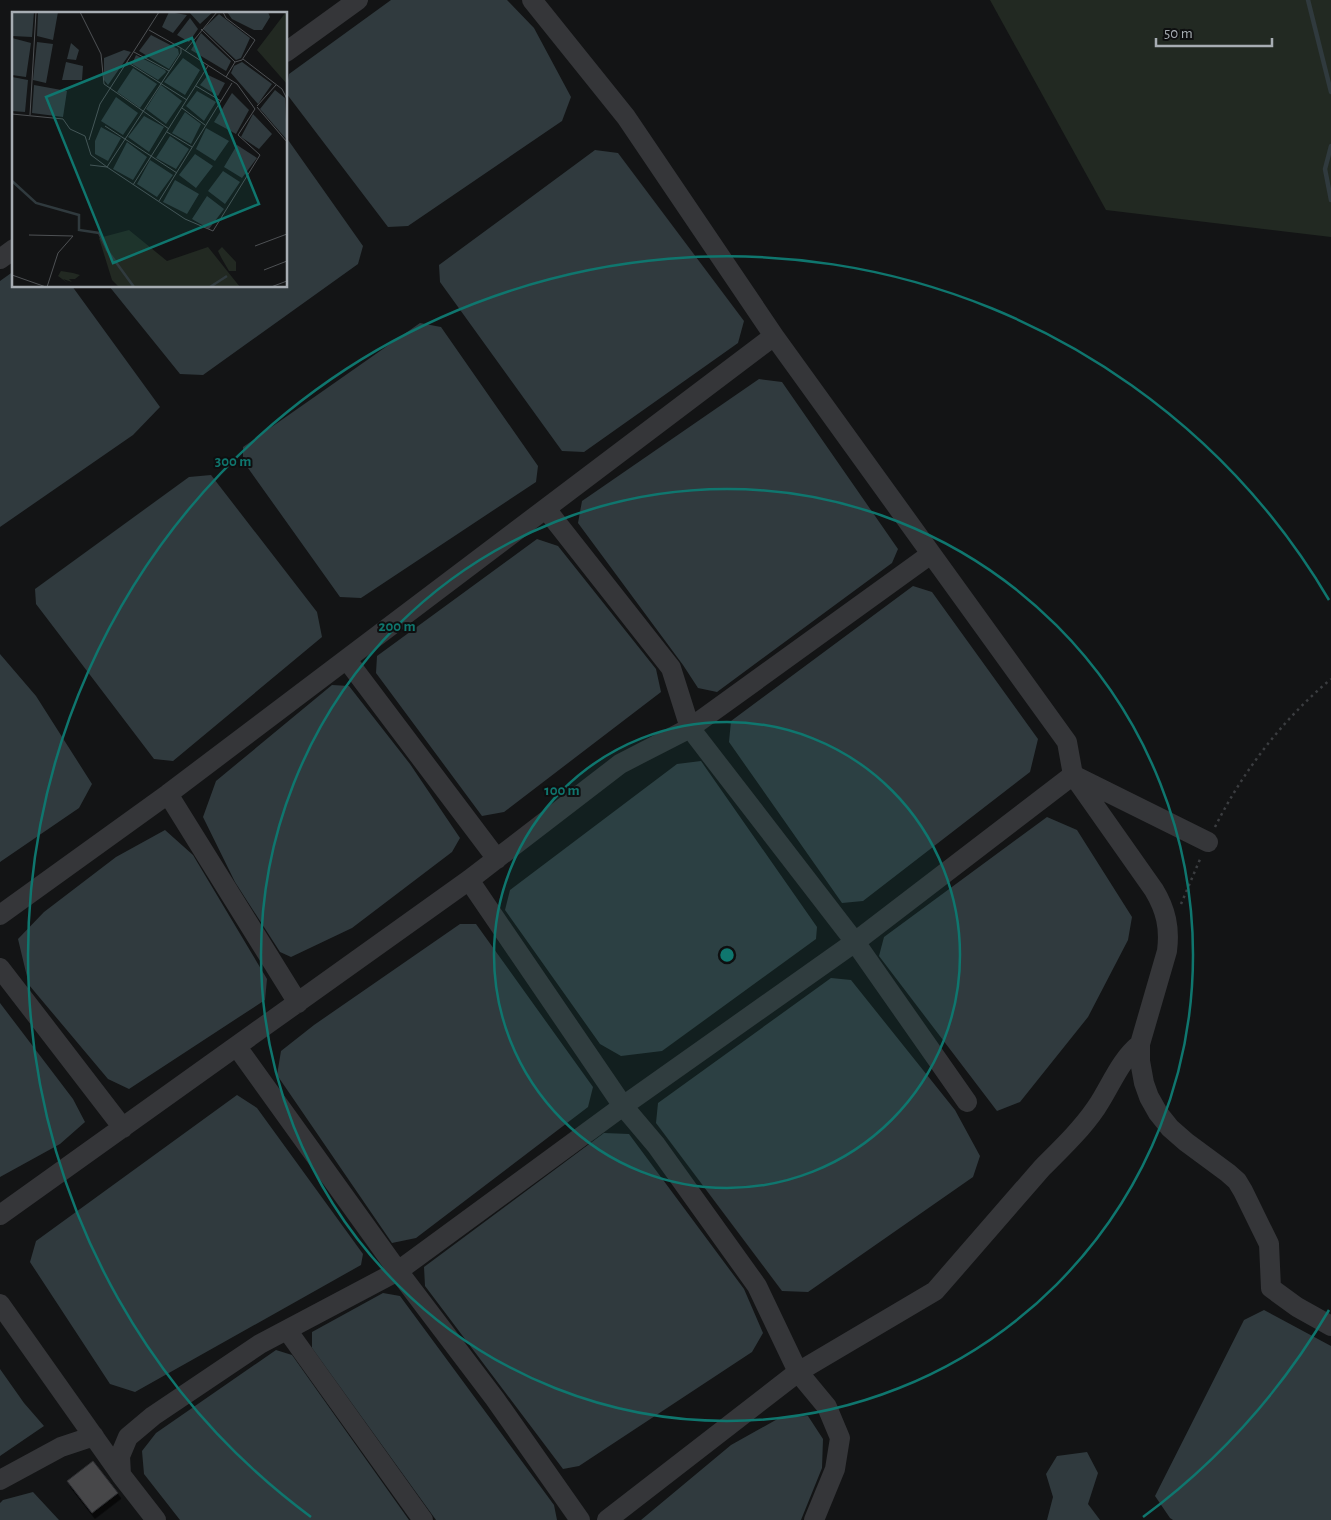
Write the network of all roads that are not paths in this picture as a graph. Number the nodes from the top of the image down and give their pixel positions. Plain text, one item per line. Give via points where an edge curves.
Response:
1 (358, 0) edge
2 (532, 0) edge
3 (288, 51) edge
4 (12, 250) edge
5 (0, 259) edge
6 (774, 336) junction
7 (546, 509) junction
8 (931, 554) junction
9 (347, 660) junction
10 (690, 728) junction
11 (1073, 776) junction
12 (168, 794) junction
13 (1208, 842) road end
14 (496, 859) junction
15 (469, 880) junction
16 (0, 915) edge
17 (855, 942) junction
18 (0, 968) edge
19 (298, 1003) junction
20 (1140, 1044) junction
21 (237, 1047) junction
22 (967, 1102) dead end
23 (623, 1106) junction
24 (123, 1128) junction
25 (0, 1216) edge
26 (398, 1271) junction
27 (0, 1304) edge
28 (1331, 1326) edge
29 (287, 1330) junction
30 (798, 1372) junction
31 (94, 1436) junction
32 (121, 1475) junction
33 (0, 1480) edge
34 (156, 1520) edge
35 (423, 1520) edge
36 (580, 1520) edge
37 (607, 1520) edge
38 (814, 1520) edge

1 - 3 lane
2 - 6 lane via 626,117
4 - 5 lane
6 - 7 lane
6 - 8 lane
7 - 9 lane
7 - 10 lane via 670,668
8 - 10 lane
8 - 11 lane via 1067,742
9 - 12 lane
9 - 14 lane
10 - 14 lane via 620,764
10 - 17 lane
11 - 13 lane
11 - 17 lane
11 - 20 lane via 1154,890 1167,920 1167,951
12 - 16 lane
12 - 19 lane
14 - 15 lane
15 - 19 lane
15 - 23 lane
17 - 22 lane
17 - 23 lane
18 - 24 lane
19 - 21 lane
20 - 28 lane via 1144,1083 1158,1113 1178,1135 1237,1181 1243,1191 1269,1244 1271,1288 1297,1308
20 - 30 lane via 1123,1061 1092,1113 935,1290
21 - 24 lane
21 - 26 lane
23 - 26 lane
23 - 30 lane via 656,1145 757,1286
24 - 25 lane
26 - 29 lane
26 - 36 lane via 495,1399
27 - 31 lane
29 - 32 lane via 260,1344 153,1416 128,1437 120,1456
29 - 35 lane
30 - 37 lane
30 - 38 lane via 827,1407 840,1438 835,1468
31 - 32 lane
31 - 33 lane via 61,1447
32 - 34 lane

